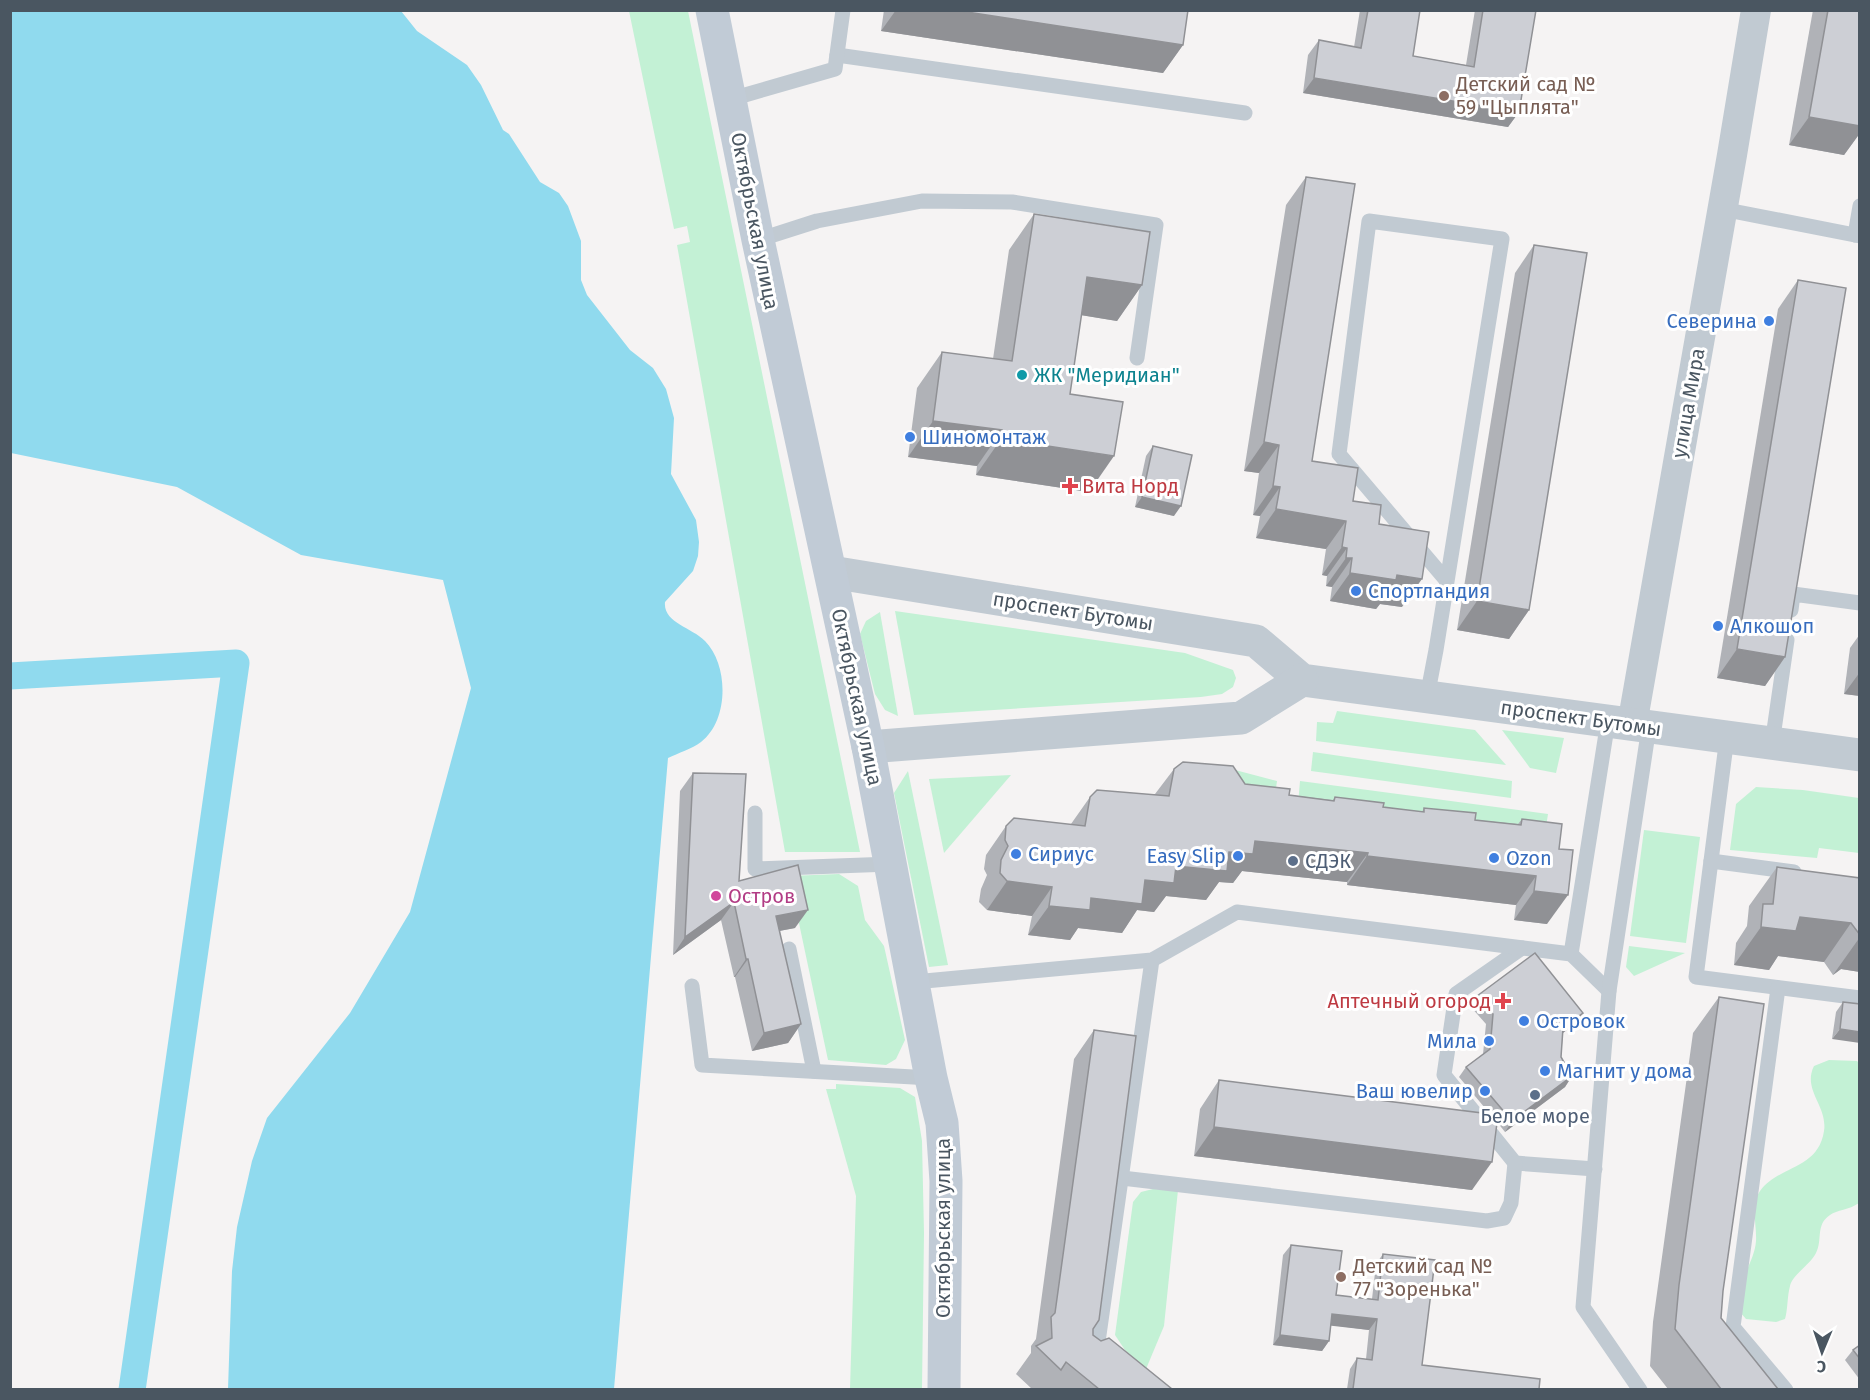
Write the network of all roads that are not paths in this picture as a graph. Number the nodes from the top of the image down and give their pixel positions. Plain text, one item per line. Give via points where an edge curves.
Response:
1 (712, 10) edge
2 (843, 10) edge
3 (1756, 10) edge
4 (837, 55) junction
5 (731, 99) junction
6 (1245, 113) dead end
7 (1860, 206) edge
8 (1722, 209) junction
9 (1857, 235) edge
10 (758, 240) junction
11 (1137, 358) dead end
12 (831, 572) junction
13 (1446, 580) junction
14 (1860, 603) edge
15 (1302, 680) junction
16 (1427, 697) junction
17 (1629, 724) junction
18 (1727, 737) junction
19 (1772, 744) junction
20 (868, 747) junction
21 (1860, 755) edge
22 (755, 813) dead end
23 (1711, 861) junction
24 (891, 864) junction
25 (1814, 874) edge
26 (1522, 948) junction
27 (789, 949) dead end
28 (1571, 954) junction
29 (1152, 960) junction
30 (914, 982) junction
31 (692, 986) dead end
32 (1779, 988) junction
33 (1609, 992) junction
34 (1860, 999) edge
35 (814, 1071) junction
36 (931, 1078) junction
37 (1515, 1163) junction
38 (1595, 1169) junction
39 (1122, 1178) junction
40 (1082, 1360) edge
41 (944, 1389) edge
42 (1640, 1389) edge
43 (1786, 1389) edge

1 - 5 main road, Октябрьская улица
2 - 4 lane
3 - 8 street, улица Мира
4 - 5 lane via 835,69
4 - 6 lane
5 - 10 main road, Октябрьская улица
7 - 9 lane
8 - 9 lane
8 - 17 street, улица Мира
10 - 11 lane via 817,221 922,201 1012,202 1156,225
10 - 12 main road, Октябрьская улица
12 - 15 street, проспект Бутомы via 1256,640
12 - 20 main road, Октябрьская улица
13 - 13 lane via 1502,239 1370,221 1339,454
13 - 16 lane
14 - 19 lane via 1794,588
15 - 16 street, проспект Бутомы
15 - 20 street via 1241,718
16 - 17 street, проспект Бутомы
17 - 18 street, проспект Бутомы
17 - 28 lane
17 - 33 lane
18 - 19 street, проспект Бутомы
18 - 23 lane
19 - 21 street, проспект Бутомы
20 - 24 main road, Октябрьская улица
22 - 24 lane via 756,869
23 - 25 lane
23 - 32 lane via 1696,977
24 - 30 main road, Октябрьская улица
26 - 28 lane
26 - 29 lane via 1237,912
26 - 37 lane via 1456,994 1444,1075
27 - 35 lane
28 - 33 lane
29 - 30 lane
29 - 39 lane
30 - 36 main road, Октябрьская улица
31 - 35 lane via 702,1065
32 - 34 lane
32 - 43 lane via 1733,1327
33 - 38 lane
35 - 36 lane
36 - 41 main road, Октябрьская улица via 942,1123 945,1181
37 - 38 lane
37 - 39 lane via 1511,1203 1504,1218 1487,1221
38 - 42 lane via 1583,1307
39 - 40 lane via 1098,1342

